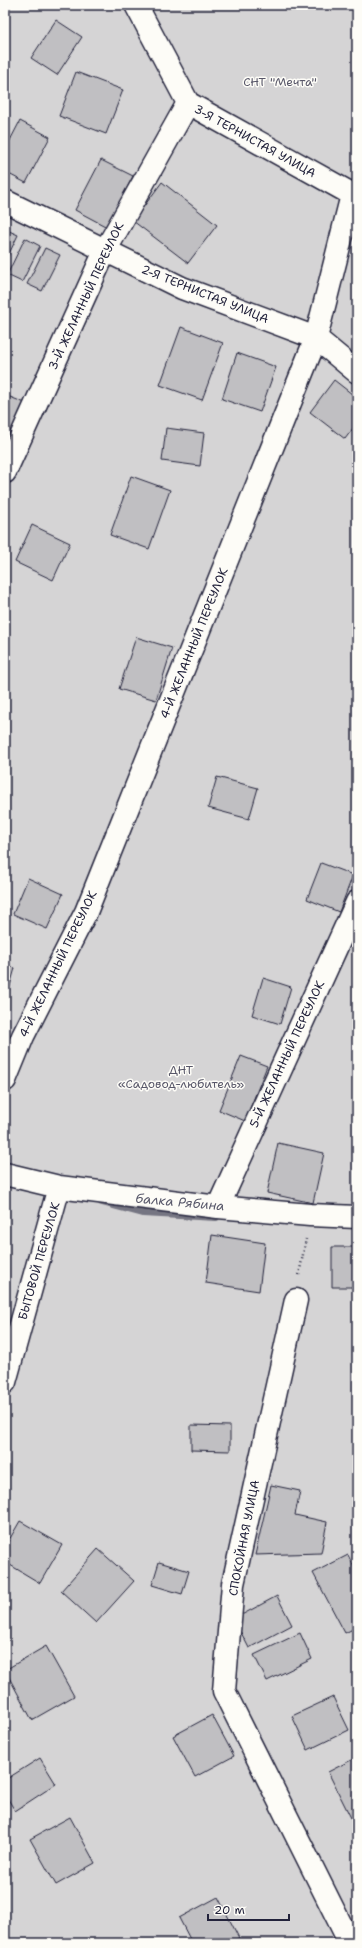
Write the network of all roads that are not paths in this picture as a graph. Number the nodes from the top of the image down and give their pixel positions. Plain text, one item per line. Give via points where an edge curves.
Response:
1 (136, 5) edge
2 (188, 103) junction
3 (355, 196) edge
4 (5, 201) edge
5 (104, 251) junction
6 (316, 338) junction
7 (357, 372) edge
8 (5, 472) edge
9 (357, 902) edge
10 (5, 1080) edge
11 (5, 1174) edge
12 (60, 1187) junction
13 (218, 1207) junction
14 (357, 1217) edge
15 (296, 1300) road end
16 (5, 1382) edge
17 (350, 1943) edge

1 - 2 street, 3-Я ТЕРНИСТАЯ УЛИЦА
2 - 3 street, 3-Я ТЕРНИСТАЯ УЛИЦА
2 - 5 street, 3-Й ЖЕЛАННЫЙ ПЕРЕУЛОК
3 - 6 street, 4-Й ЖЕЛАННЫЙ ПЕРЕУЛОК
4 - 5 street, 2-Я ТЕРНИСТАЯ УЛИЦА
5 - 6 street, 2-Я ТЕРНИСТАЯ УЛИЦА via 182,288
5 - 8 street, 3-Й ЖЕЛАННЫЙ ПЕРЕУЛОК
6 - 7 street, 2-Я ТЕРНИСТАЯ УЛИЦА
6 - 10 street, 4-Й ЖЕЛАННЫЙ ПЕРЕУЛОК via 86,912 23,1036
9 - 13 street, 5-Й ЖЕЛАННЫЙ ПЕРЕУЛОК
11 - 12 street
12 - 13 street
12 - 16 street, БЫТОВОЙ ПЕРЕУЛОК
13 - 14 street
15 - 17 street, СПОКОЙНАЯ УЛИЦА via 233,1584 224,1691

